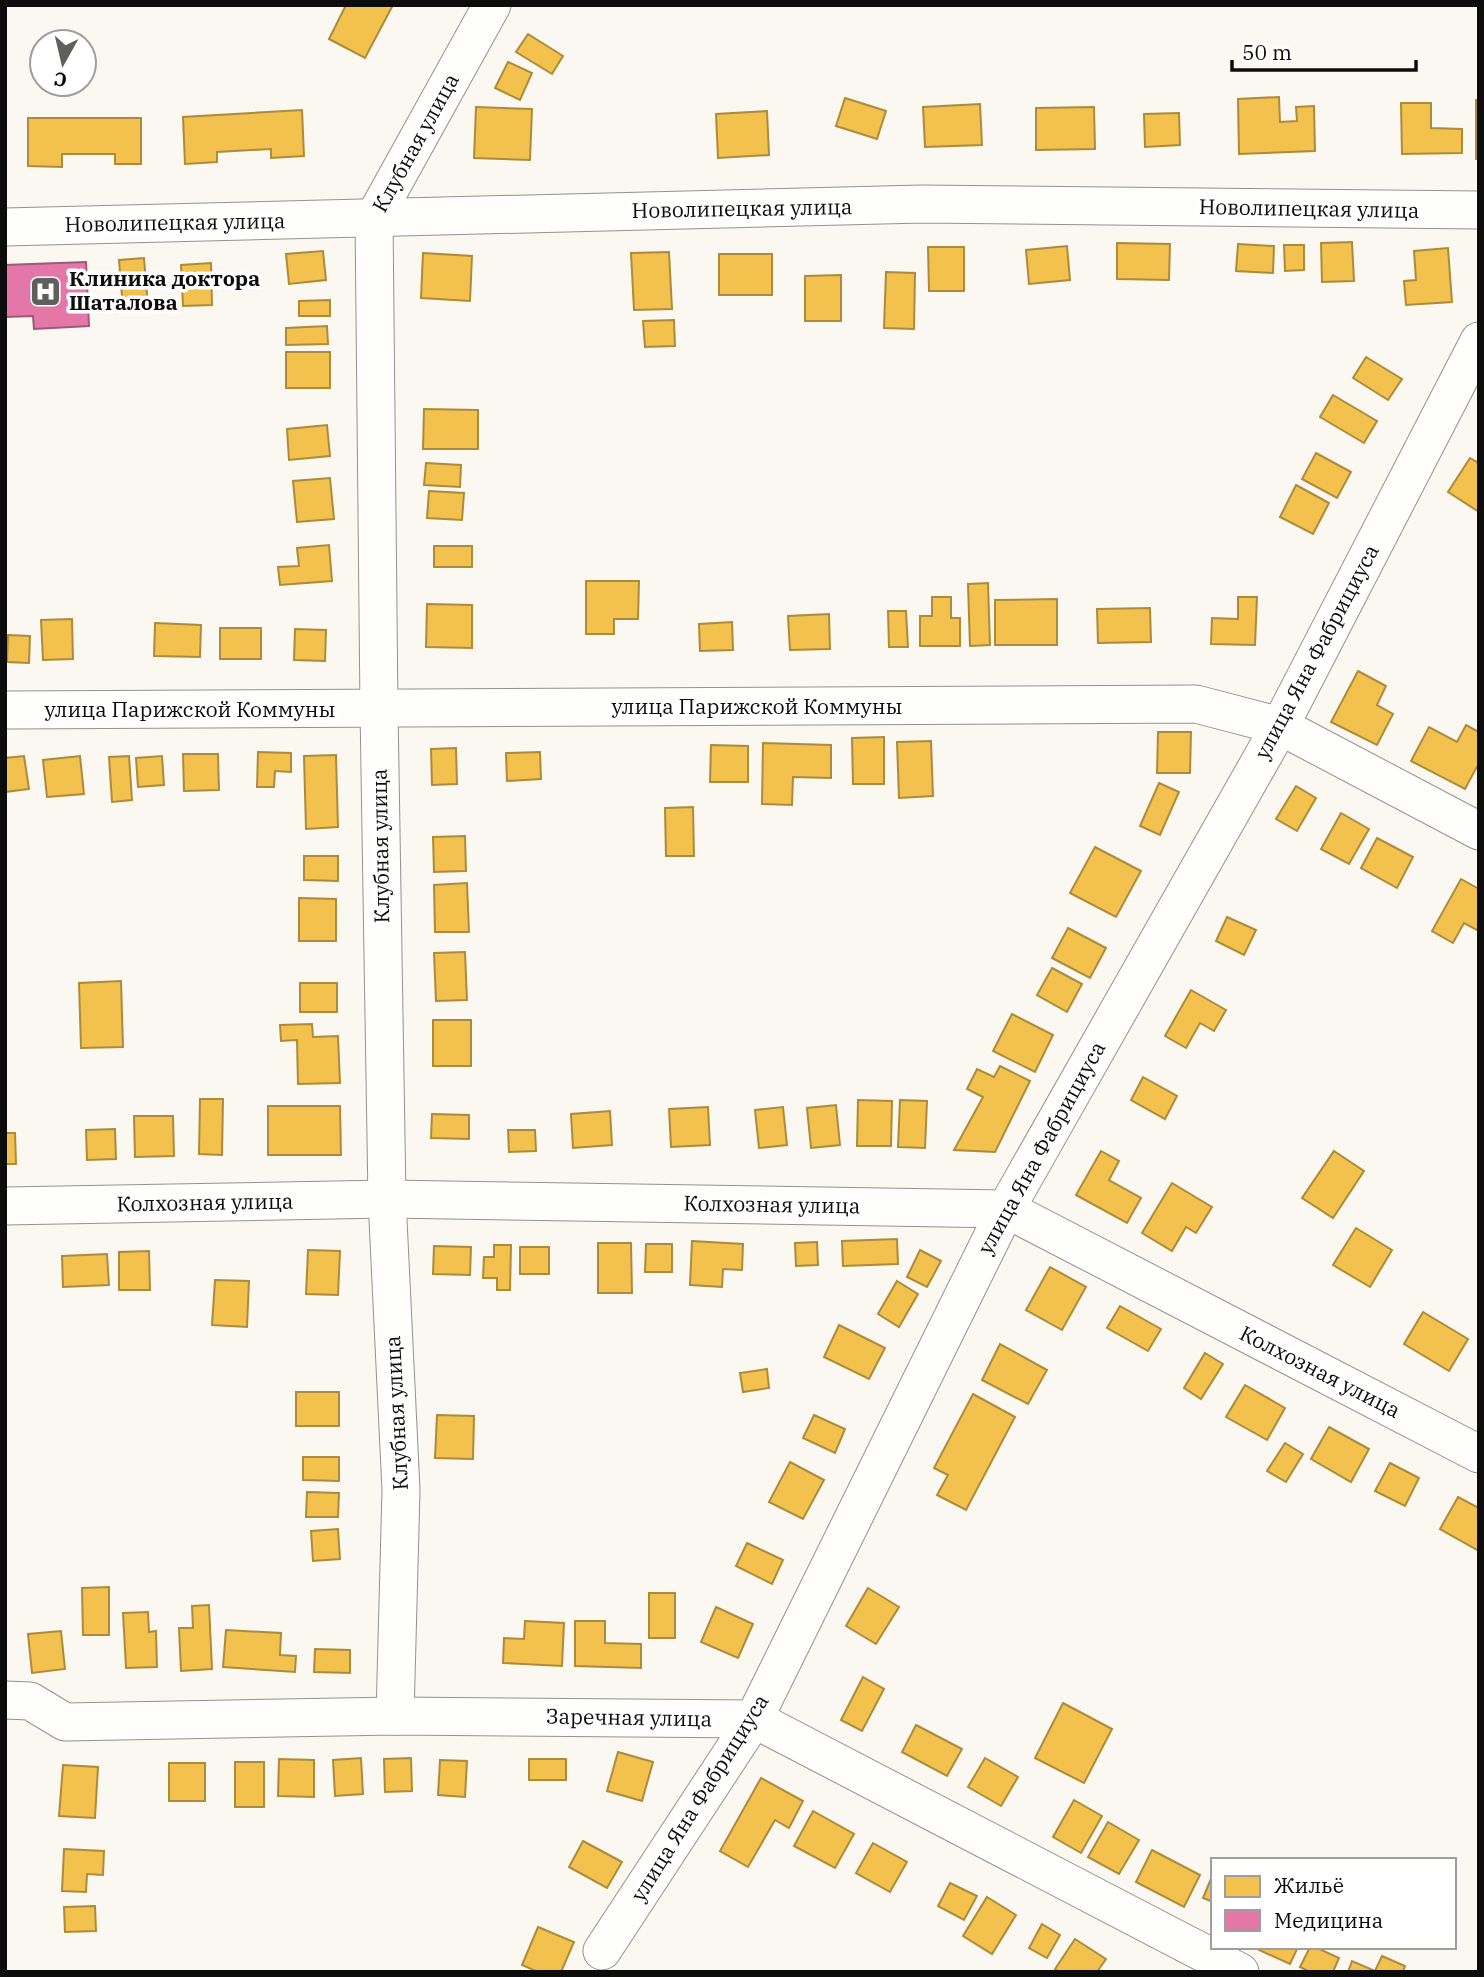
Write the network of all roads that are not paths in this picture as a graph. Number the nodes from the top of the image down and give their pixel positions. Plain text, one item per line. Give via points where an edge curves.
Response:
1 (492, 5) edge
2 (1479, 211) edge
3 (374, 218) junction
4 (5, 227) edge
5 (1479, 341) edge
6 (379, 709) junction
7 (5, 710) edge
8 (1280, 726) junction
9 (1479, 831) edge
10 (387, 1199) junction
11 (5, 1206) edge
12 (1006, 1209) junction
13 (1479, 1454) edge
14 (5, 1700) edge
15 (395, 1716) junction
16 (754, 1719) junction
17 (602, 1951) dead end
18 (1240, 1972) edge

1 - 3 street, Клубная улица
2 - 3 street, Новолипецкая улица via 922,204
3 - 4 street, Новолипецкая улица
3 - 6 street, Клубная улица
5 - 8 street, улица Яна Фабрициуса
6 - 7 street, улица Парижской Коммуны
6 - 8 street, улица Парижской Коммуны via 1196,704
6 - 10 street, Клубная улица
8 - 9 street, улица Парижской Коммуны
8 - 12 street, улица Яна Фабрициуса
10 - 11 street, Колхозная улица
10 - 12 street, Колхозная улица
10 - 15 street, Клубная улица via 401,1490
12 - 13 street, Колхозная улица
12 - 16 street, улица Яна Фабрициуса
14 - 15 street, Заречная улица via 30,1701 65,1722
15 - 16 street, Заречная улица
16 - 17 street, улица Яна Фабрициуса
16 - 18 street, Заречная улица

